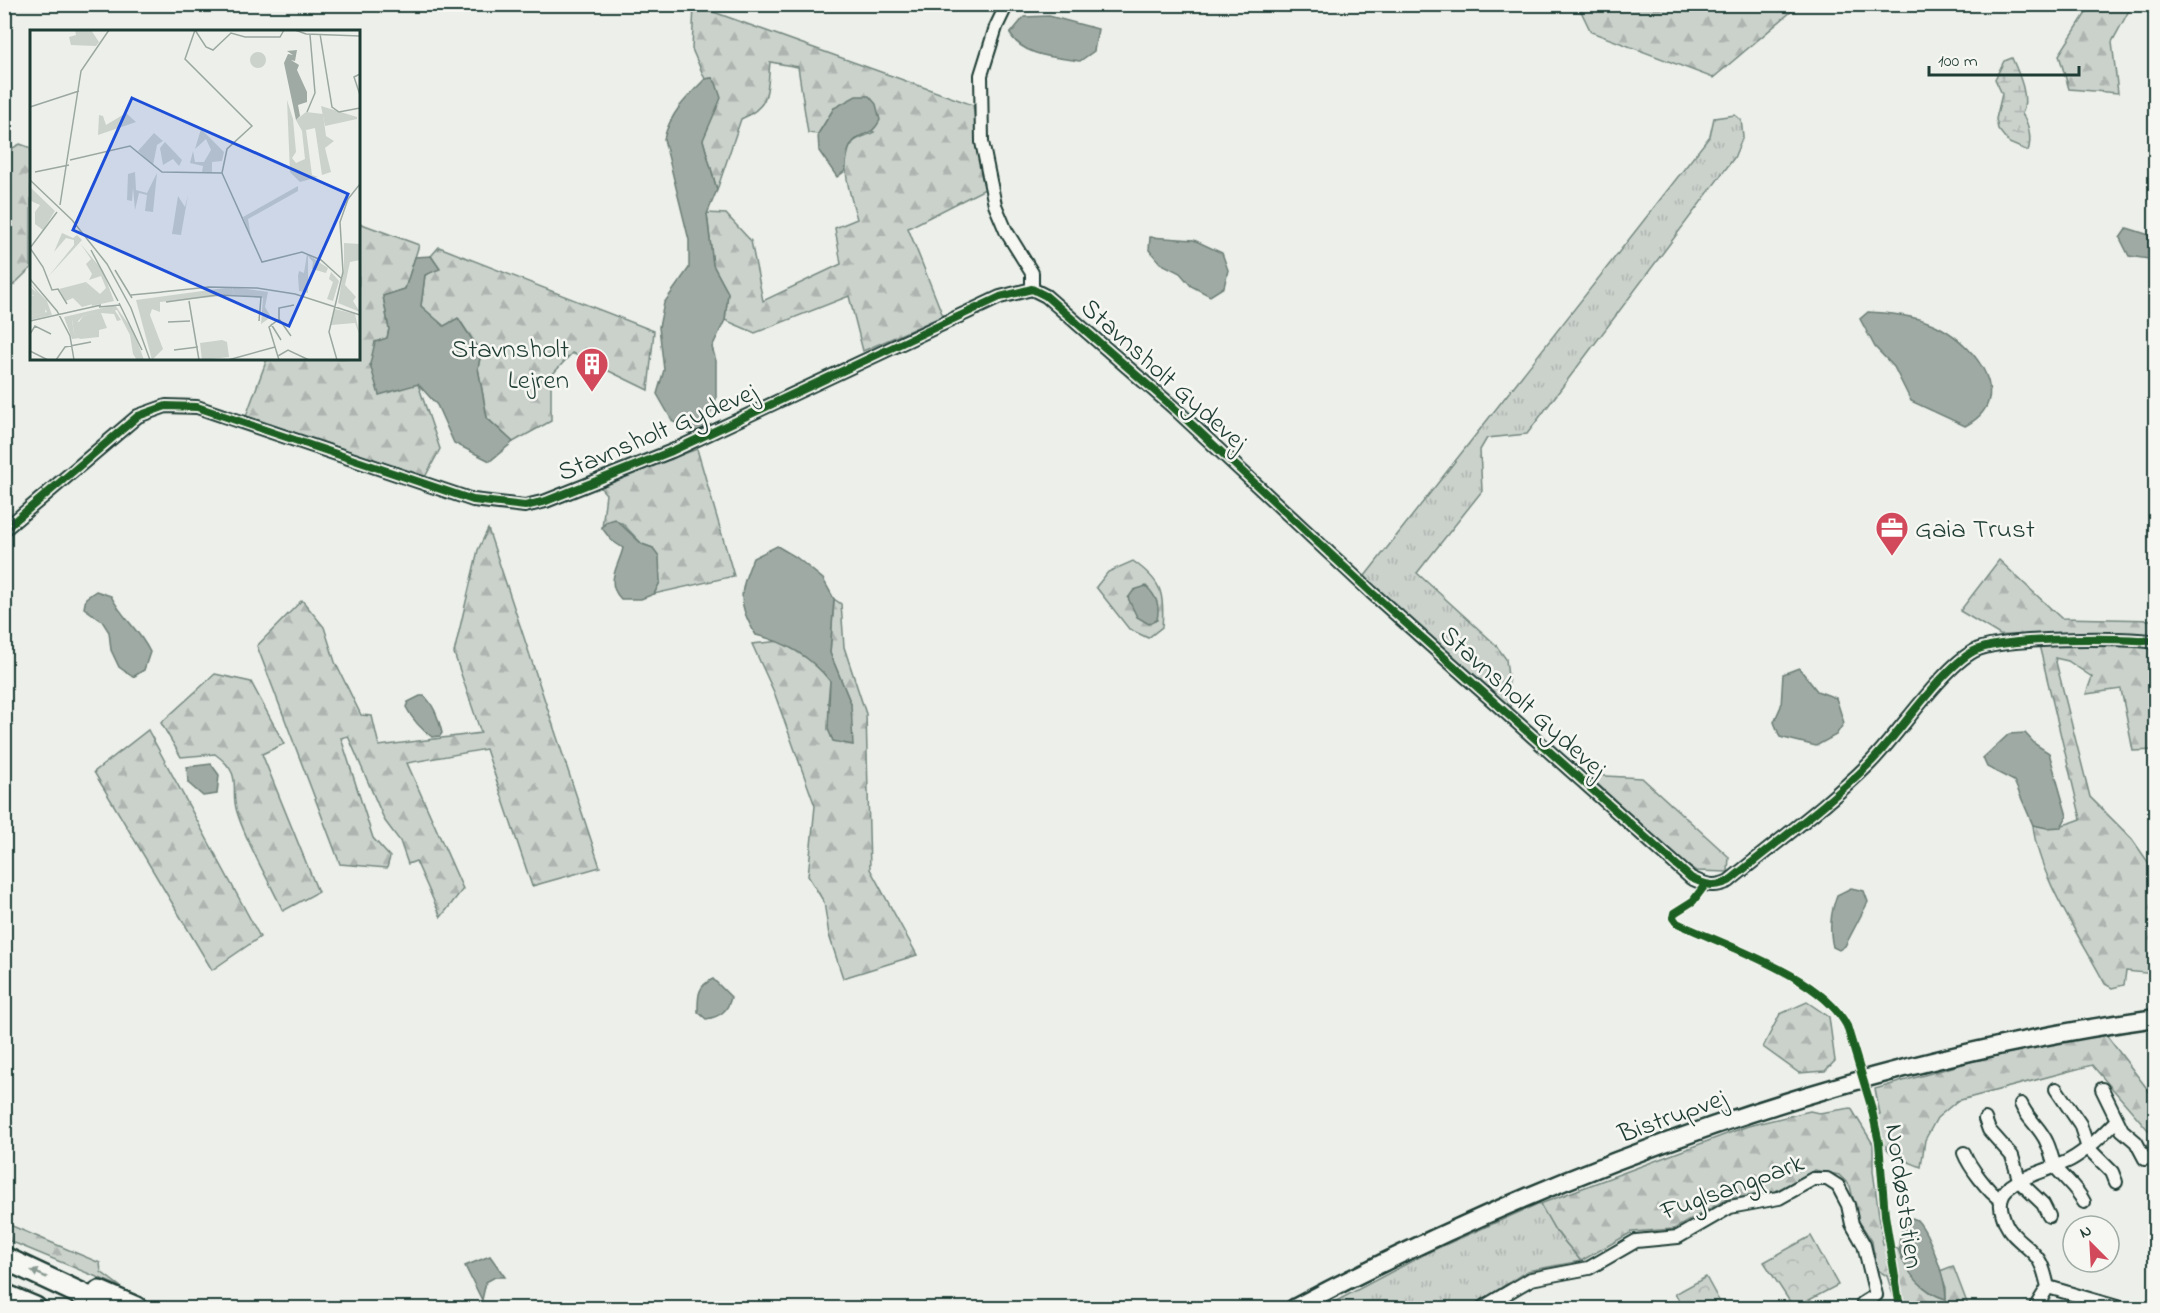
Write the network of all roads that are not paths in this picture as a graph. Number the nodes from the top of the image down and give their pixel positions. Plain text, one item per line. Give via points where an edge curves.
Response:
1 (1007, 4) edge
2 (1032, 289) junction
3 (4, 530) edge
4 (2156, 642) edge
5 (2156, 1010) edge
6 (2156, 1018) edge
7 (2088, 1028) junction
8 (2055, 1089) dead end
9 (2102, 1089) dead end
10 (2021, 1104) dead end
11 (1985, 1119) dead end
12 (2116, 1121) junction
13 (2088, 1148) junction
14 (1964, 1153) dead end
15 (2145, 1159) dead end
16 (2056, 1167) junction
17 (2020, 1182) junction
18 (2116, 1182) dead end
19 (2001, 1199) junction
20 (2084, 1202) dead end
21 (2049, 1215) dead end
22 (4, 1258) edge
23 (67, 1287) junction
24 (2048, 1287) junction
25 (4, 1295) edge
26 (34, 1308) edge
27 (111, 1308) edge
28 (136, 1308) edge
29 (1294, 1308) edge
30 (1482, 1308) edge
31 (1866, 1308) edge
32 (2035, 1308) edge
33 (2120, 1308) edge

1 - 2 street via 981,75 982,142 995,205 1032,273
2 - 3 street, Stavnsholt Gydevej via 1000,297 672,451 525,506 472,500 197,407 166,406 138,416
2 - 4 street, Stavnsholt Gydevej via 1046,296 1173,407 1389,608 1691,878 1705,885 1729,881 1868,766 1949,671 1974,651 2016,642
5 - 7 main road, Bistrupvej
6 - 7 main road, Bistrupvej
7 - 29 main road, Bistrupvej via 2006,1043 1747,1114 1552,1185
8 - 13 street via 2080,1124
9 - 12 street
10 - 16 street via 2041,1132
11 - 17 street via 1989,1130 2012,1156
12 - 13 street
12 - 15 street via 2136,1142
13 - 16 street
13 - 18 street via 2112,1172
14 - 19 street via 1989,1193
16 - 17 street
16 - 20 street via 2078,1189
17 - 19 street
17 - 21 street
19 - 24 street via 2007,1227 2035,1254
23 -> 22 highway
23 - 27 highway
23 - 28 highway via 102,1292
24 - 32 street
24 - 33 street
25 - 26 highway
30 - 31 street, Fuglsangpark via 1531,1279 1589,1268 1636,1241 1678,1237 1730,1207 1779,1198 1813,1179 1827,1179 1838,1186 1848,1205 1852,1224 1864,1245 1876,1295 1863,1303

